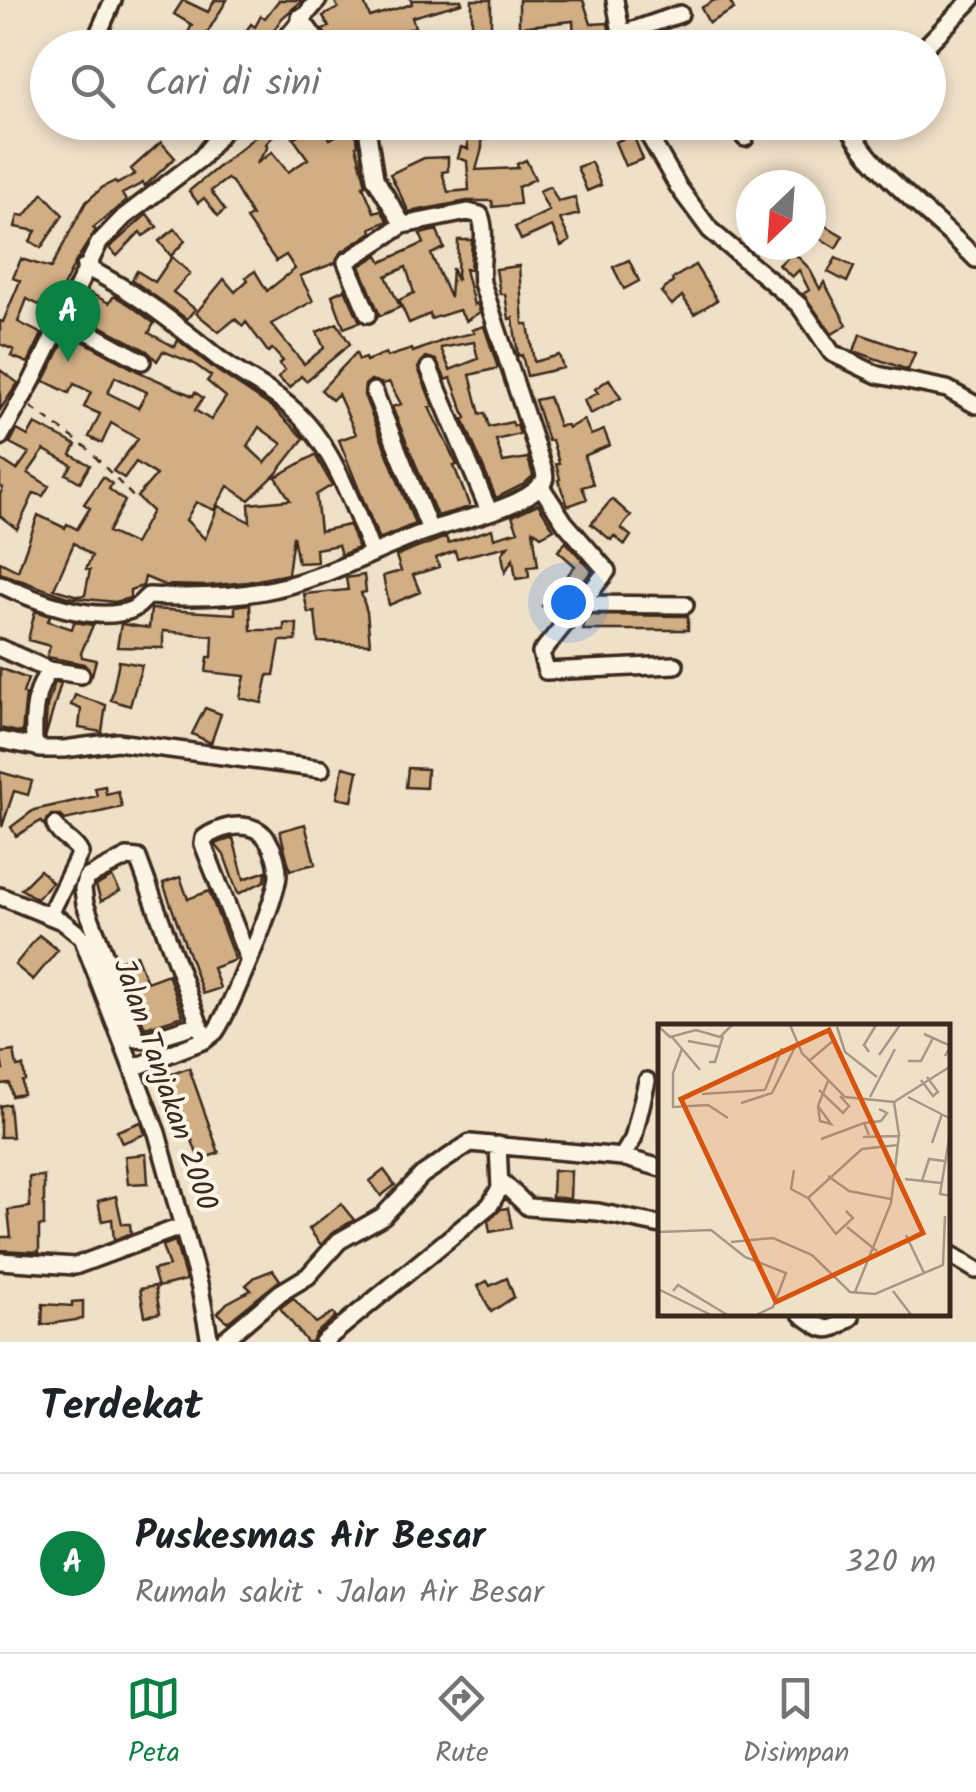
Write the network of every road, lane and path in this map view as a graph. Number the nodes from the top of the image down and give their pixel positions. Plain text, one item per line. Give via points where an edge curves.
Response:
1 (113, 0) edge
2 (318, 0) edge
3 (616, 0) edge
4 (971, 0) edge
5 (680, 14) dead end
6 (300, 18) junction
7 (100, 30) edge
8 (291, 30) edge
9 (309, 30) edge
10 (621, 30) edge
11 (646, 30) edge
12 (942, 30) edge
13 (216, 140) edge
14 (369, 140) edge
15 (652, 140) edge
16 (857, 140) edge
17 (403, 225) junction
18 (976, 259) edge
19 (86, 268) junction
20 (368, 314) dead end
21 (64, 318) junction
22 (142, 361) dead end
23 (429, 368) dead end
24 (374, 391) dead end
25 (22, 400) junction
26 (976, 405) edge
27 (0, 437) edge
28 (540, 485) junction
29 (137, 501) dead end
30 (489, 511) junction
31 (430, 530) junction
32 (372, 553) junction
33 (0, 584) edge
34 (581, 604) junction
35 (685, 604) dead end
36 (0, 648) edge
37 (675, 665) dead end
38 (50, 670) junction
39 (81, 674) dead end
40 (0, 740) edge
41 (36, 747) junction
42 (321, 769) dead end
43 (55, 825) dead end
44 (0, 896) edge
45 (48, 916) junction
46 (248, 959) junction
47 (202, 1032) junction
48 (134, 1068) junction
49 (646, 1081) dead end
50 (498, 1145) junction
51 (622, 1157) junction
52 (658, 1167) edge
53 (500, 1180) junction
54 (658, 1225) edge
55 (184, 1226) junction
56 (951, 1255) edge
57 (0, 1261) edge
58 (976, 1270) edge
59 (807, 1317) edge
60 (849, 1317) edge
61 (210, 1342) edge
62 (222, 1342) edge
63 (323, 1342) edge

1 - 7 street
2 - 6 street
3 - 10 street
4 - 12 street
5 - 11 street
6 - 8 street
6 - 9 street
13 - 19 street via 106,233
14 - 17 street via 375,178
15 - 26 street via 710,230 799,305 832,353 878,375 934,386
16 - 18 street
17 - 20 street via 346,262
17 - 28 street via 468,212 483,219 482,283 540,457
19 - 21 street
19 - 32 street via 166,315 298,414 341,478
21 - 22 street
21 - 25 street
23 - 30 street
24 - 31 street
25 - 27 street
25 - 29 path via 87,448
28 - 30 street
28 - 34 street via 608,571
30 - 31 street
31 - 32 street
32 - 33 street via 280,588 182,599 148,596 119,613 63,607
34 - 35 street
34 - 37 street via 542,654 546,672
36 - 38 street
38 - 39 street
38 - 41 street via 33,712
40 - 41 street
41 - 42 street via 118,742
43 - 45 street via 80,853
44 - 45 street, Jalan Tanjakan 2000
45 - 48 street, Jalan Tanjakan 2000 via 82,938
46 - 46 street via 278,872 261,832 223,828 203,844
46 - 47 street via 221,1023
47 - 47 street via 137,1039 85,904 86,878 138,858
47 - 48 street
48 - 55 street, Jalan Tanjakan 2000
49 - 51 street via 633,1140
50 - 51 street
50 - 53 street
50 - 62 street via 470,1143 440,1161 383,1216 338,1241 308,1276
51 - 52 street
53 - 54 street via 528,1207
53 - 63 street via 490,1204
55 - 57 street via 75,1266
55 - 61 street, Jalan Tanjakan 2000
56 - 58 street
59 - 60 street via 827,1330

